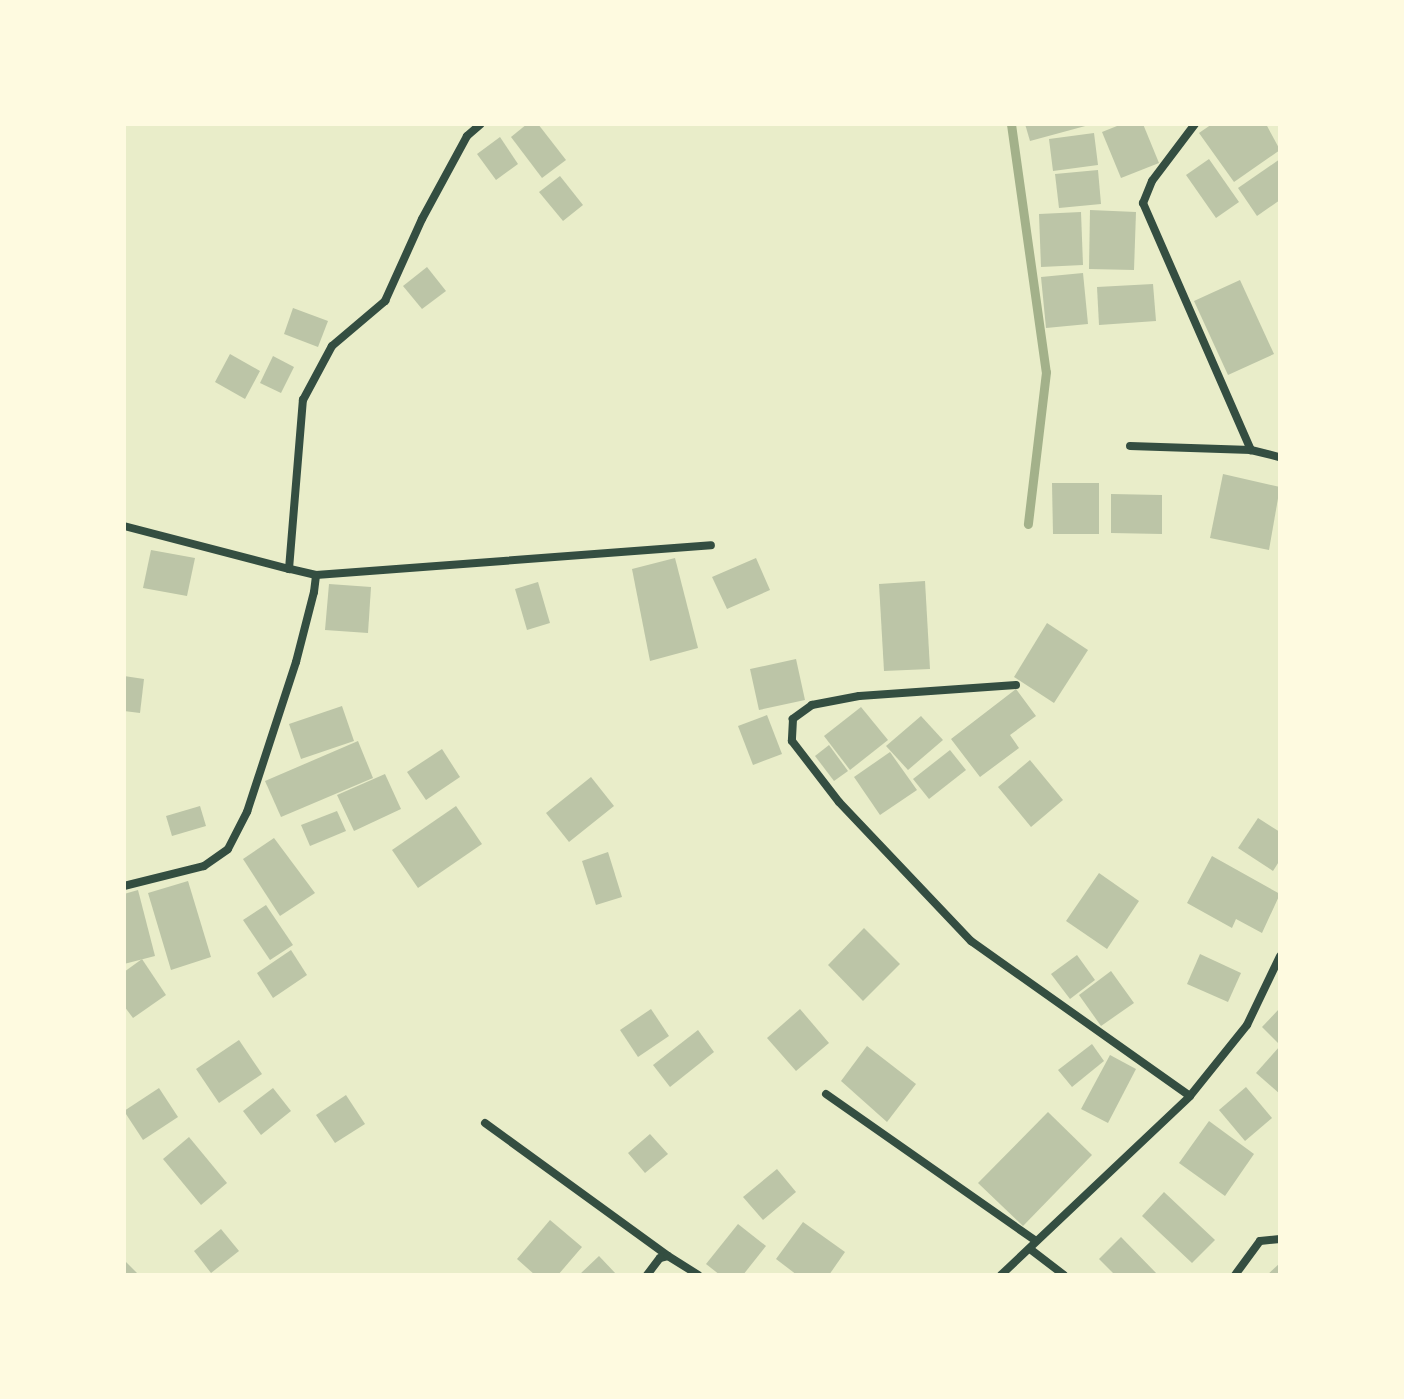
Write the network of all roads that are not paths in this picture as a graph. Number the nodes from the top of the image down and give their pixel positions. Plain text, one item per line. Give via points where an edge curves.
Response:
1 (481, 124) edge
2 (1195, 124) edge
3 (1130, 446) dead end
4 (1251, 450) junction
5 (1280, 457) edge
6 (124, 526) edge
7 (711, 545) dead end
8 (289, 569) junction
9 (316, 575) junction
10 (1016, 685) dead end
11 (124, 886) edge
12 (1280, 956) edge
13 (826, 1094) dead end
14 (1190, 1096) junction
15 (485, 1123) dead end
16 (1280, 1239) edge
17 (1036, 1241) junction
18 (1030, 1249) junction
19 (668, 1256) junction
20 (647, 1275) edge
21 (698, 1275) edge
22 (1001, 1275) edge
23 (1064, 1275) edge
24 (1235, 1275) edge

1 - 8 street via 467,136 437,191 385,301 332,346 303,400
2 - 4 street via 1152,181 1143,203
3 - 4 street
4 - 5 street
6 - 8 street
7 - 9 street
8 - 9 street
9 - 11 street via 296,662 247,812 228,849 204,866
10 - 14 street via 859,696 812,705 793,719 792,741 839,802 971,941
12 - 14 street via 1247,1025
13 - 17 street
14 - 17 street
15 - 19 street
16 - 24 street via 1260,1241
17 - 18 street
18 - 22 street
18 - 23 street
19 - 20 street
19 - 21 street

